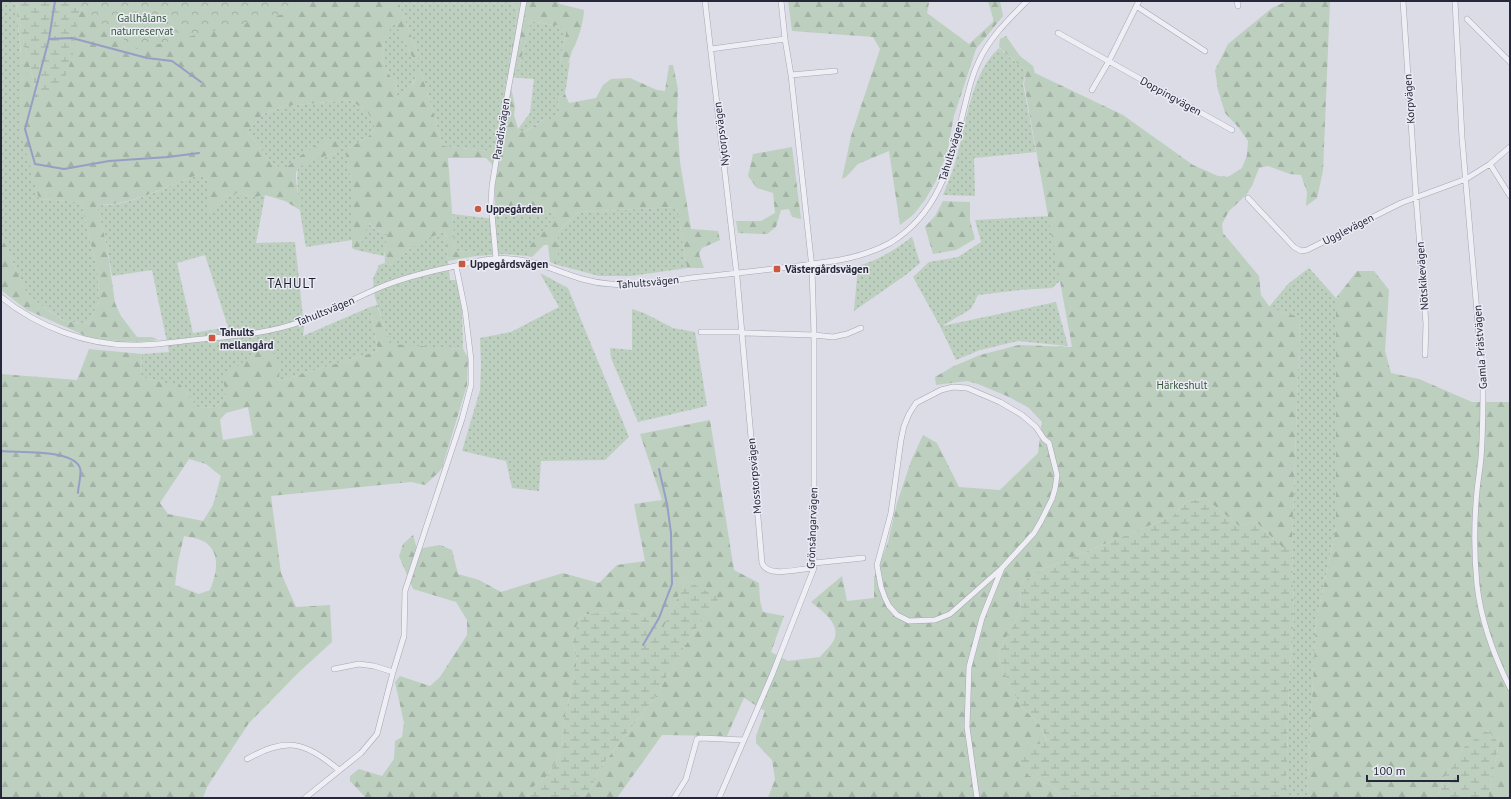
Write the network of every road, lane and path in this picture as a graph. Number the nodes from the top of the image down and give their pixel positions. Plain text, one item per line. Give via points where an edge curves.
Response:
1 (524, 1) edge
2 (705, 1) edge
3 (781, 1) edge
4 (1027, 1) edge
5 (1403, 1) edge
6 (1455, 1) edge
7 (1138, 4) edge
8 (1467, 19) dead end
9 (1058, 33) dead end
10 (785, 38) junction
11 (711, 49) junction
12 (1205, 51) dead end
13 (1109, 61) junction
14 (1510, 62) edge
15 (835, 71) dead end
16 (791, 75) junction
17 (1092, 90) dead end
18 (1232, 130) dead end
19 (1510, 147) edge
20 (1490, 164) junction
21 (1466, 179) junction
22 (1510, 196) edge
23 (1416, 197) junction
24 (1248, 198) dead end
25 (496, 259) junction
26 (811, 264) junction
27 (456, 266) junction
28 (737, 270) junction
29 (1, 297) edge
30 (860, 328) dead end
31 (701, 332) dead end
32 (742, 332) junction
33 (814, 335) junction
34 (1425, 355) dead end
35 (863, 558) dead end
36 (814, 566) junction
37 (1002, 568) junction
38 (334, 669) dead end
39 (393, 672) junction
40 (1510, 688) edge
41 (744, 740) junction
42 (247, 759) dead end
43 (339, 770) junction
44 (305, 798) edge
45 (674, 798) edge
46 (719, 798) edge
47 (977, 798) edge

1 - 25 street, Paradisvägen via 492,186
2 - 11 street, Nytorpsvägen
3 - 10 street
4 - 26 street, Tahultsvägen via 999,29 977,64 948,170 926,210 904,233 881,247 856,257
5 - 23 street, Korpvägen
6 - 21 street, Gamla Prästvägen
7 - 12 street
7 - 13 street
8 - 14 street
9 - 13 street, Doppingvägen
10 - 11 street
10 - 16 street
11 - 28 street, Nytorpsvägen
13 - 17 street
13 - 18 street, Doppingvägen
15 - 16 street
16 - 26 street
19 - 20 street, Ugglevägen
20 - 21 street, Ugglevägen
20 - 22 street
21 - 23 street, Ugglevägen
21 - 40 street, Gamla Prästvägen via 1483,382 1482,451 1475,528 1477,585 1488,635
23 - 24 street, Ugglevägen via 1301,252
23 - 34 street, Nötskikevägen via 1426,324
25 - 27 street, Tahultsvägen
25 - 28 street, Tahultsvägen via 534,262 584,280 613,285 638,284
26 - 28 street, Tahultsvägen
26 - 33 street, Grönsångarvägen
27 - 29 street, Tahultsvägen via 410,277 292,325 265,331 133,345 107,343 61,332 26,314
27 - 39 street via 471,360 471,385 460,426 405,591 404,636
28 - 32 street, Mosstorpsvägen
30 - 33 street via 833,337
31 - 32 street
32 - 33 street
32 - 36 street, Mosstorpsvägen via 762,563 764,568 777,572
33 - 36 street, Grönsångarvägen
35 - 36 street
36 - 41 street, Grönsångarvägen
37 - 37 street via 950,614 935,620 909,621 897,615 884,598 877,565 891,513 904,426 916,403 941,390 953,387 966,388 1000,402 1022,415 1049,443 1057,475 1052,499 1034,532
37 - 47 street via 982,618 969,667 967,727
38 - 39 street via 359,664
39 - 43 street via 377,734 362,753
41 - 45 street via 697,740 686,779
41 - 46 street, Grönsångarvägen
42 - 43 street via 263,750 281,745 297,746 312,750
43 - 44 street

